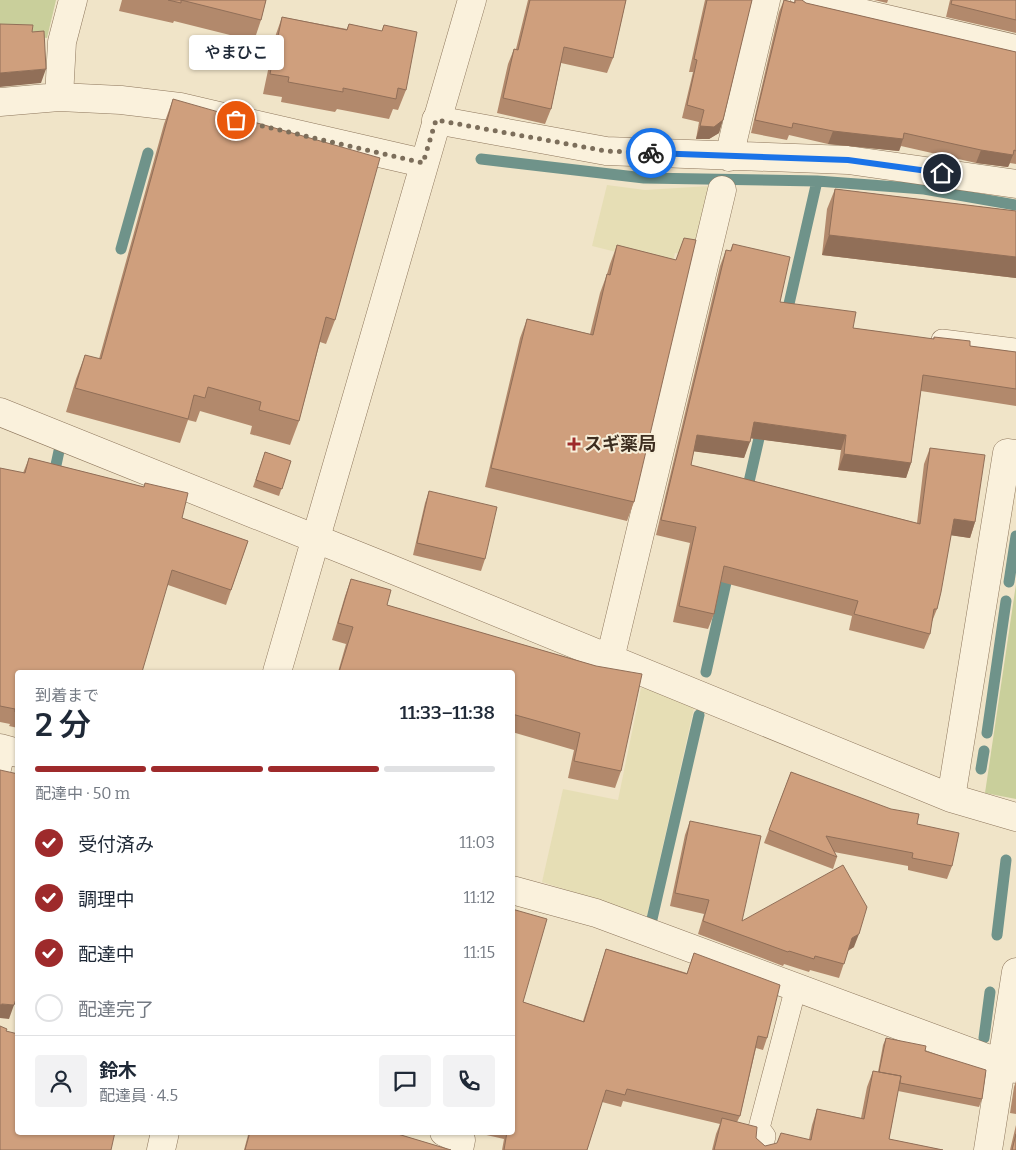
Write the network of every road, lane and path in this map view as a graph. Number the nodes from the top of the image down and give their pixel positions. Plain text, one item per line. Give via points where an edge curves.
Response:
1 (73, 0) edge
2 (472, 0) edge
3 (766, 0) edge
4 (805, 0) edge
5 (1016, 49) edge
6 (59, 97) junction
7 (0, 102) edge
8 (436, 120) junction
9 (729, 157) junction
10 (423, 163) junction
11 (1016, 184) edge
12 (722, 190) dead end
13 (931, 339) edge
14 (1016, 349) edge
15 (0, 412) edge
16 (1016, 454) edge
17 (316, 538) junction
18 (610, 659) junction
19 (279, 670) edge
20 (951, 798) junction
21 (1016, 817) edge
22 (515, 891) edge
23 (1016, 972) edge
24 (796, 987) junction
25 (1008, 1067) edge
26 (164, 1135) edge
27 (450, 1135) edge
28 (161, 1150) edge
29 (459, 1150) edge
30 (762, 1150) edge
31 (988, 1150) edge

1 - 6 street via 62,42
2 - 8 street
3 - 9 street
4 - 5 street
6 - 7 street
6 - 10 street via 180,107
8 - 9 street via 606,151
8 - 10 street
9 - 11 street via 848,160
10 - 17 street
12 - 18 street
13 - 14 lane
15 - 17 street
16 - 20 street via 1007,453
17 - 18 street
17 - 19 street
18 - 20 street
20 - 21 street
22 - 24 street via 596,913
23 - 25 street
24 - 25 street
24 - 30 lane via 760,1128 765,1136
25 - 31 street
26 - 28 street
27 - 29 street via 461,1140

